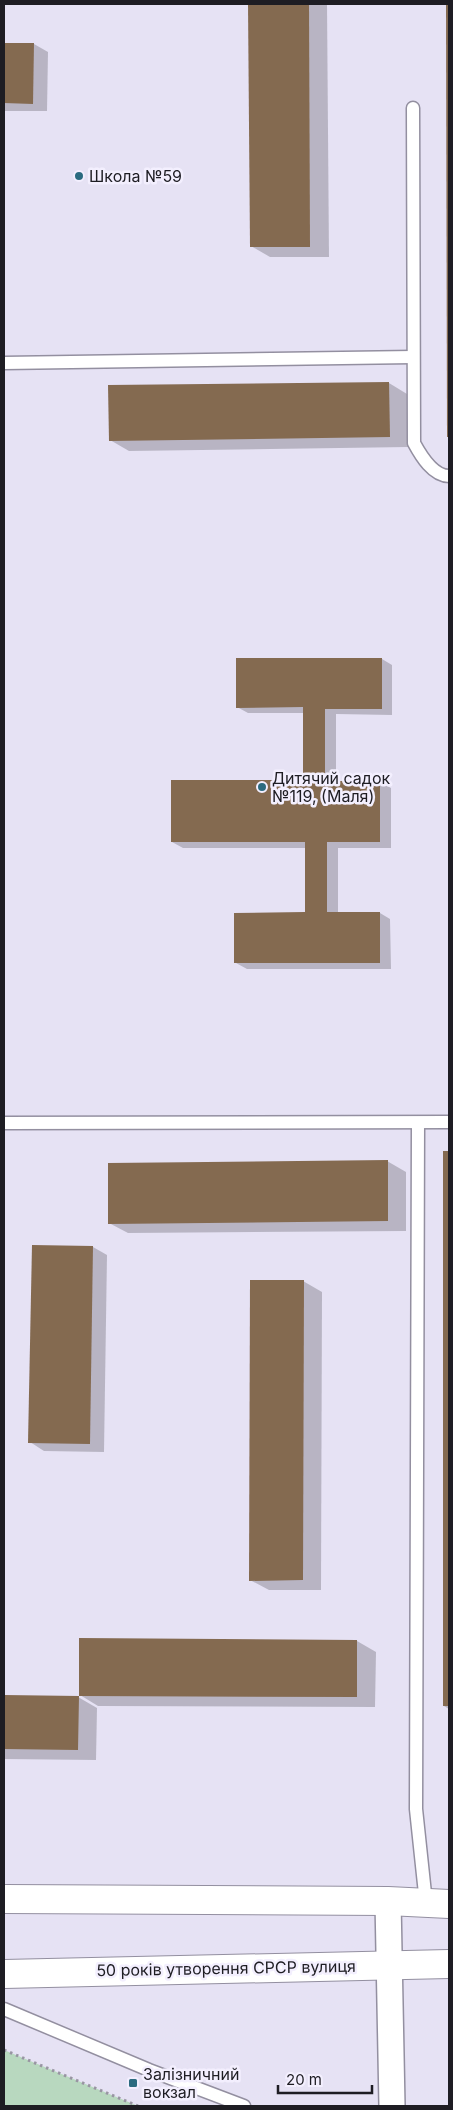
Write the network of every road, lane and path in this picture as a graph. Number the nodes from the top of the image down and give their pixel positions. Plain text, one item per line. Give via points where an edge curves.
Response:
1 (413, 108) dead end
2 (414, 357) junction
3 (4, 363) edge
4 (449, 476) edge
5 (449, 1122) edge
6 (4, 1123) edge
7 (418, 1123) junction
8 (4, 1899) edge
9 (388, 1901) junction
10 (438, 1904) edge
11 (388, 1964) junction
12 (449, 1964) edge
13 (4, 1974) edge
14 (4, 2009) edge
15 (4, 2050) edge
16 (138, 2106) edge
17 (244, 2106) edge
18 (392, 2106) edge

1 - 2 lane
2 - 3 lane
2 - 4 lane via 414,443 425,462
5 - 7 lane
6 - 7 lane
7 - 10 lane via 416,1809
8 - 9 main road
9 - 10 main road
9 - 11 street
11 - 12 main road, 50 років утворення СРСР вулиця
11 - 13 main road, 50 років утворення СРСР вулиця
11 - 18 street
14 - 17 lane
15 - 16 path

